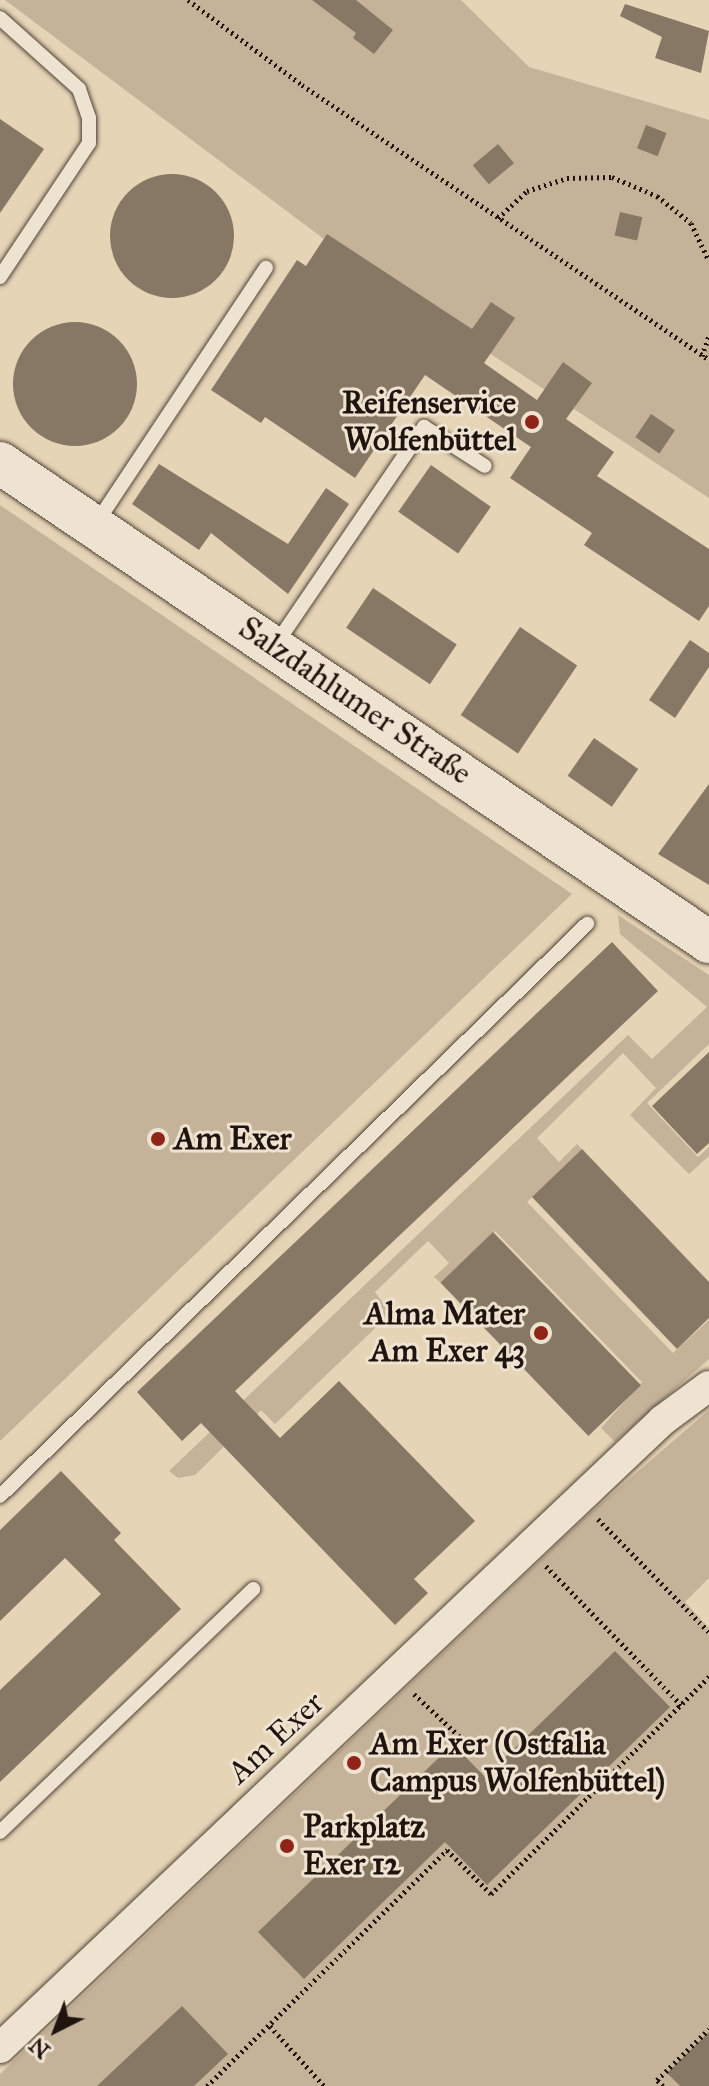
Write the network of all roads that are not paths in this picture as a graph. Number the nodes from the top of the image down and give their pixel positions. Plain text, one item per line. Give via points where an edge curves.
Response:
1 (0, 18) edge
2 (266, 268) dead end
3 (0, 277) edge
4 (0, 463) edge
5 (485, 466) dead end
6 (95, 526) junction
7 (274, 648) junction
8 (587, 924) dead end
9 (709, 942) edge
10 (709, 1386) edge
11 (0, 1496) edge
12 (253, 1589) dead end
13 (0, 1832) edge
14 (0, 2048) edge

1 - 3 lane via 79,89 89,118 89,143
2 - 6 lane
4 - 6 street, Salzdahlumer Straße
5 - 7 lane via 424,427
6 - 7 street, Salzdahlumer Straße
7 - 9 street, Salzdahlumer Straße
8 - 11 lane
10 - 14 street, Am Exer via 663,1420
12 - 13 lane

